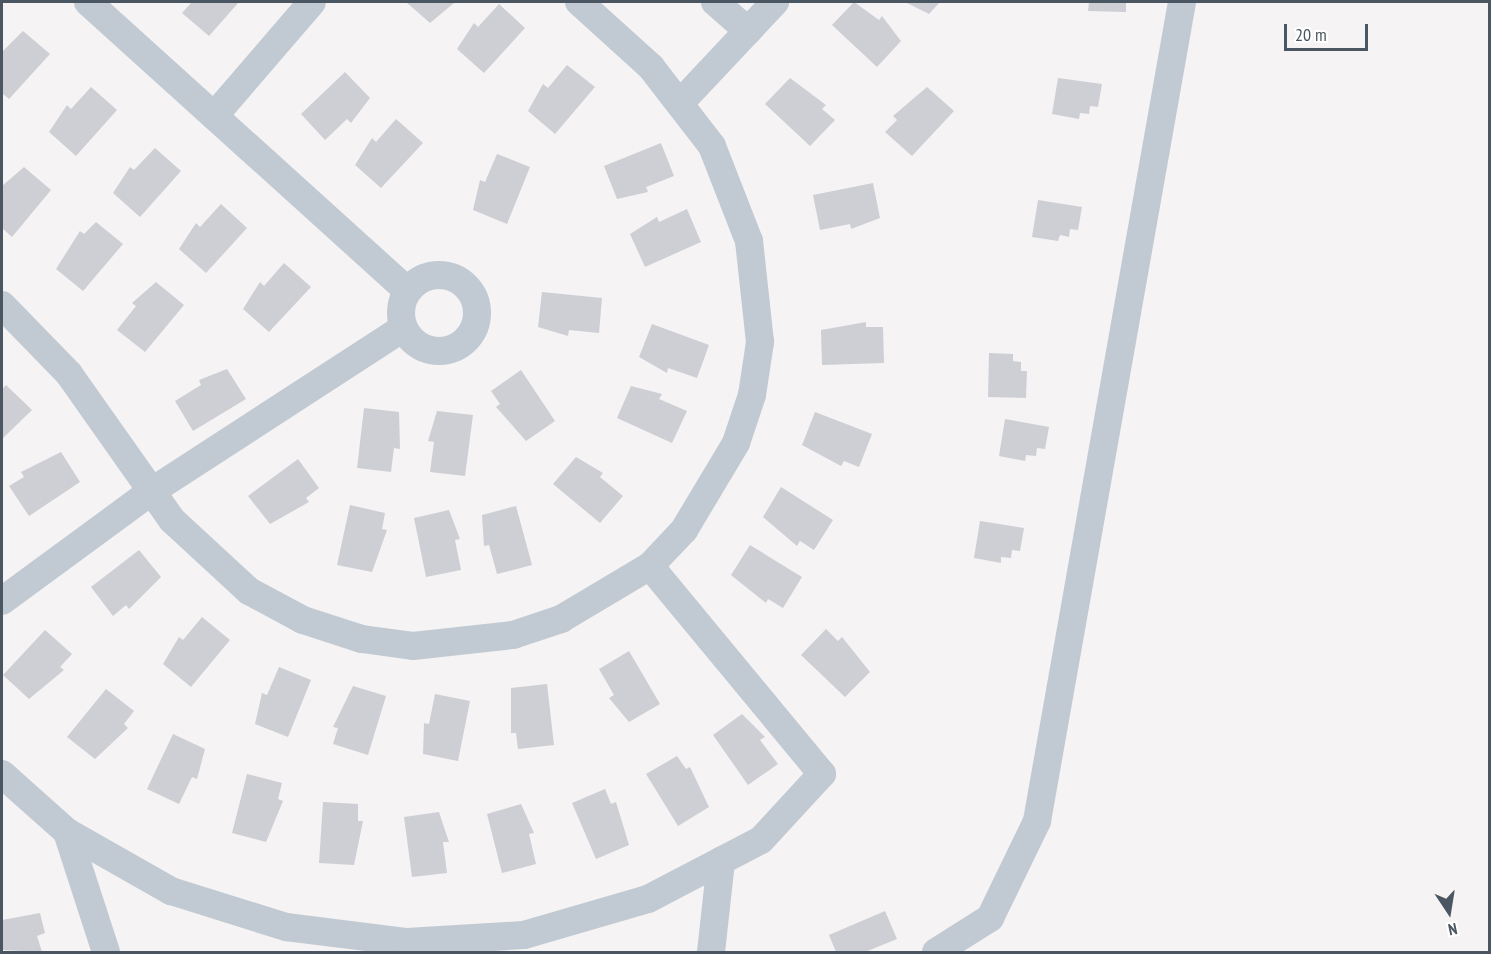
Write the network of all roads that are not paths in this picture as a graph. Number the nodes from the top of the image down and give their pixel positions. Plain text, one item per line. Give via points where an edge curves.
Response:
1 (88, 2) edge
2 (312, 2) edge
3 (579, 2) edge
4 (715, 2) edge
5 (775, 2) edge
6 (1182, 2) edge
7 (748, 31) junction
8 (682, 101) junction
9 (214, 116) junction
10 (407, 290) junction
11 (2, 305) edge
12 (403, 328) junction
13 (152, 491) junction
14 (650, 566) junction
15 (2, 601) edge
16 (2, 774) edge
17 (67, 831) junction
18 (721, 861) junction
19 (526, 944) edge
20 (106, 952) edge
21 (711, 952) edge
22 (936, 952) edge

1 - 9 street
2 - 9 street
3 - 8 street
4 - 7 street
5 - 7 street
6 - 22 street via 1037,821 990,918
7 - 8 street
8 - 14 street via 711,146 749,241 760,342 752,395 736,443 708,496
9 - 10 street
10 - 12 street via 401,309
10 - 12 street via 428,275 453,277 472,291 478,315 469,338 447,351 421,347
11 - 13 street via 69,374
12 - 13 street
13 - 14 street via 201,551 249,591 303,620 362,639 412,646 513,635 561,619
13 - 15 street
14 - 18 street via 822,774 761,840
16 - 17 street
17 - 19 street via 171,891 286,927 407,942
17 - 20 street
18 - 19 street via 648,899
18 - 21 street

